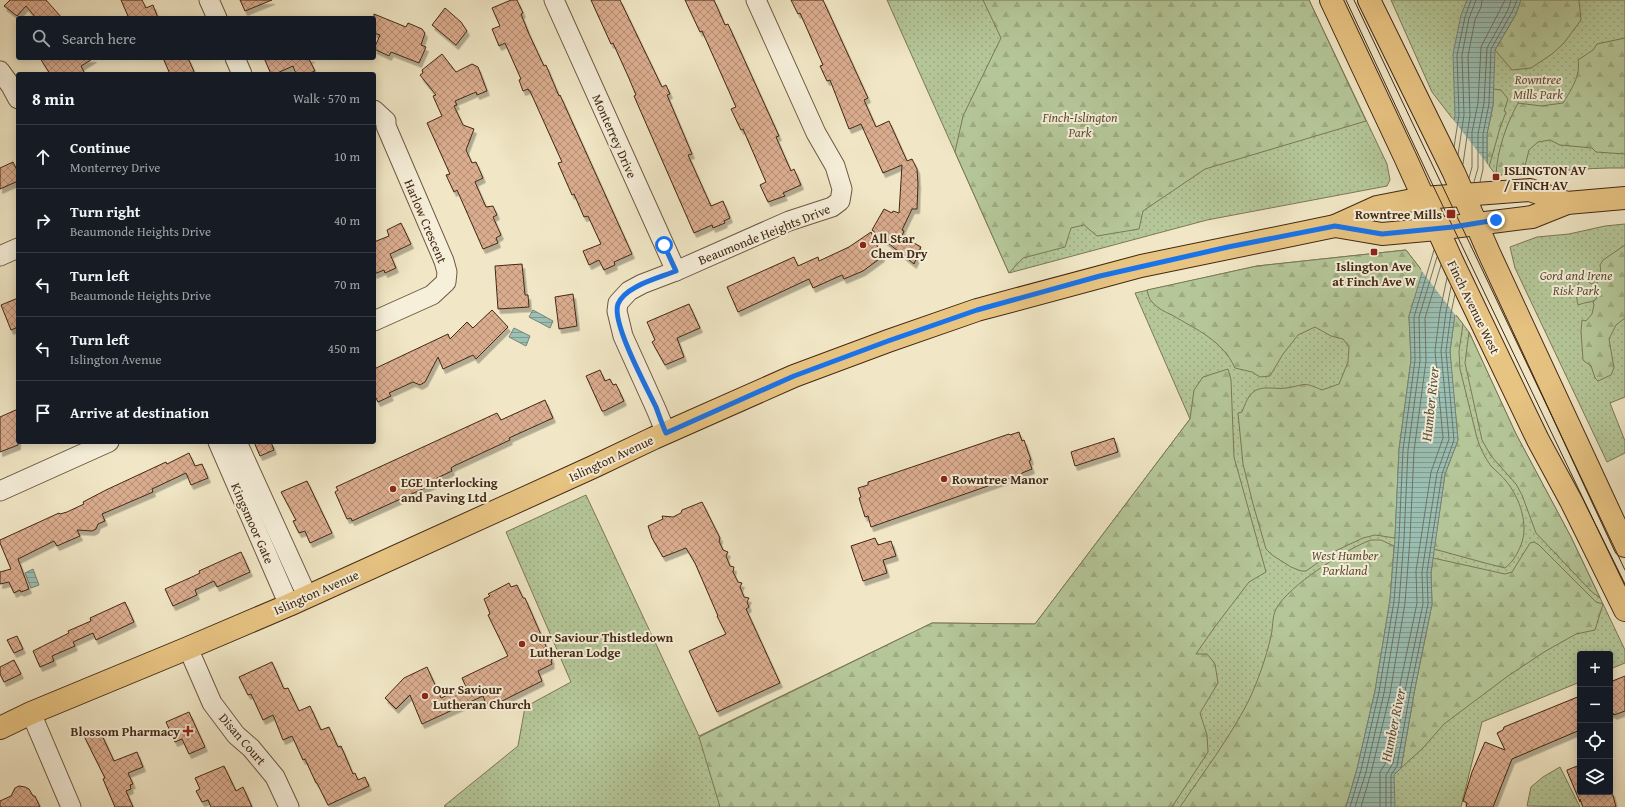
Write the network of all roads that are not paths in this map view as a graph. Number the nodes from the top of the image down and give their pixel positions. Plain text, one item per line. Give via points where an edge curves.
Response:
1 (209, 0) edge
2 (554, 0) edge
3 (756, 0) edge
4 (1331, 0) edge
5 (1369, 0) edge
6 (216, 16) edge
7 (236, 60) edge
8 (0, 71) edge
9 (241, 72) edge
10 (16, 95) edge
11 (376, 112) edge
12 (1463, 194) junction
13 (1423, 198) junction
14 (1625, 198) edge
15 (1567, 203) junction
16 (1475, 224) junction
17 (1335, 226) junction
18 (1437, 228) junction
19 (16, 249) edge
20 (0, 256) edge
21 (676, 271) junction
22 (376, 320) edge
23 (666, 433) junction
24 (105, 444) edge
25 (219, 444) edge
26 (238, 444) edge
27 (0, 491) edge
28 (1625, 546) edge
29 (298, 600) junction
30 (1625, 610) edge
31 (188, 648) junction
32 (31, 713) junction
33 (0, 728) edge
34 (71, 807) edge
35 (289, 807) edge

1 - 6 street
2 - 21 street, Monterrey Drive
3 - 21 street, Beaumonde Heights Drive via 816,133 840,178 840,201 832,207 789,221
4 - 13 main road, Finch Avenue West
5 - 12 main road
7 - 9 street
8 - 10 street
11 - 22 street, Harlow Crescent via 386,121 447,272 446,282 441,288
12 - 13 main road, Islington Avenue
12 - 15 main road, Islington Avenue via 1530,190
12 - 16 main road
13 - 17 main road, Islington Avenue via 1377,207
13 - 18 main road, Finch Avenue West
14 - 15 main road, Islington Avenue
15 - 16 main road, Islington Avenue via 1532,217
16 - 18 main road, Islington Avenue
16 - 28 main road
17 - 18 main road, Islington Avenue via 1382,234
17 - 23 main road, Islington Avenue via 1141,266 977,310 794,376
18 - 30 main road, Finch Avenue West via 1538,440
19 - 20 street
21 - 23 street, Beaumonde Heights Drive via 629,291 618,303 617,311 623,336
23 - 29 main road, Islington Avenue
24 - 27 street
25 - 29 street, Kingsmoor Gate
26 - 29 street, Kingsmoor Gate
29 - 31 main road, Islington Avenue
31 - 32 main road, Islington Avenue
31 - 35 street, Disan Court via 212,703 236,735 251,748 275,777
32 - 33 main road, Islington Avenue
32 - 34 street

